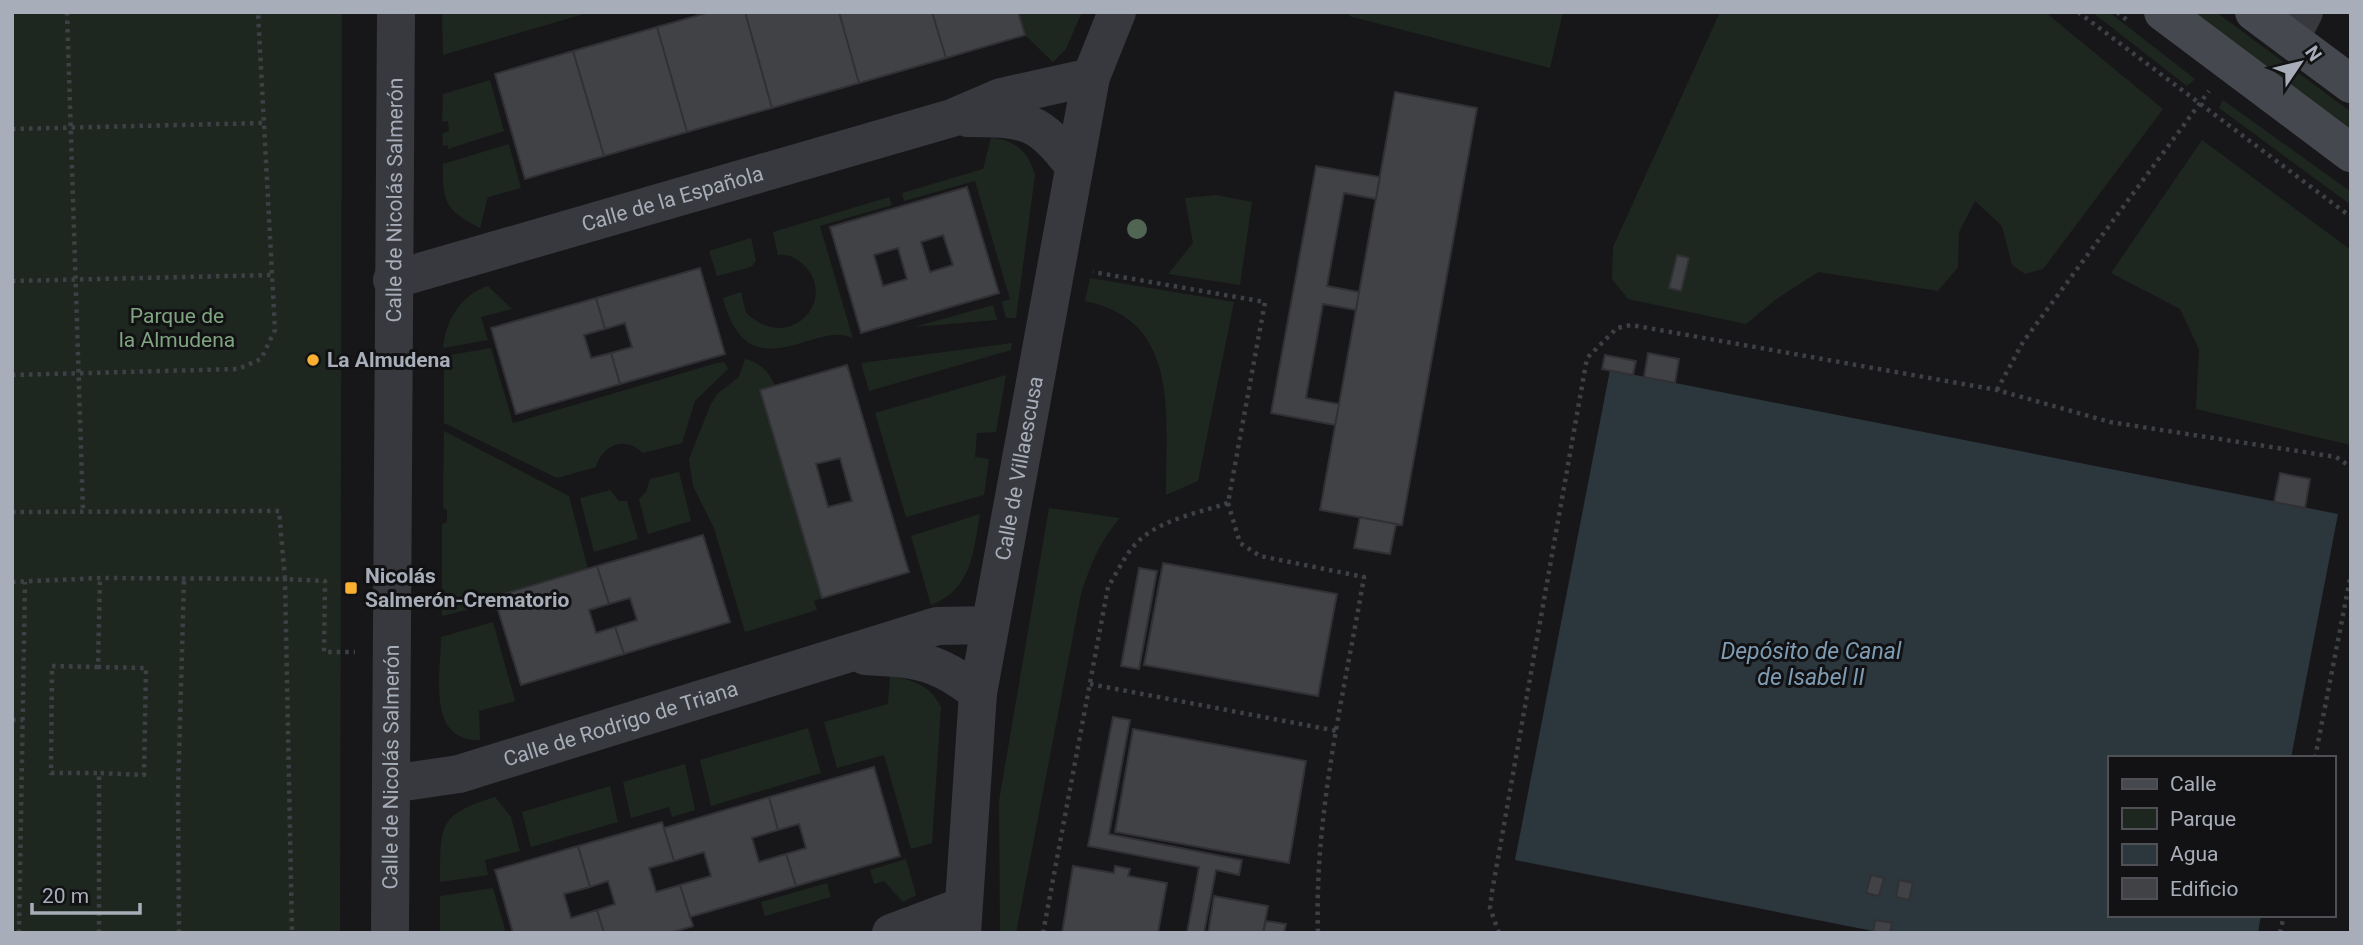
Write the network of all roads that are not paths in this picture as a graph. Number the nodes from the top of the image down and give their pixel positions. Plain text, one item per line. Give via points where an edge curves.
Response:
1 (396, 12) edge
2 (1117, 12) edge
3 (2163, 12) edge
4 (2254, 12) edge
5 (2297, 26) edge
6 (1091, 77) junction
7 (2351, 84) edge
8 (952, 118) junction
9 (2351, 153) edge
10 (1074, 166) junction
11 (393, 280) junction
12 (990, 625) junction
13 (849, 655) junction
14 (978, 693) junction
15 (391, 784) junction
16 (963, 919) edge
17 (390, 933) edge
18 (891, 933) edge

1 - 11 street, Calle de Nicolás Salmerón
2 - 6 street, Calle de Villaescusa
3 - 9 main road
4 - 5 main road
5 - 7 main road
6 - 8 street, Calle de la Española via 1001,97
6 - 10 street, Calle de Villaescusa
8 - 10 street, Calle de la Española via 1019,119 1055,141
8 - 11 street, Calle de la Española
10 - 12 street, Calle de Villaescusa
11 - 15 street, Calle de Nicolás Salmerón
12 - 13 street, Calle de Rodrigo de Triana via 937,626
12 - 14 street, Calle de Villaescusa
13 - 14 street, Calle de Rodrigo de Triana via 920,660 954,674
13 - 15 street, Calle de Rodrigo de Triana via 459,775
14 - 16 street, Calle de Villaescusa
15 - 17 street, Calle de Nicolás Salmerón
16 - 18 street

